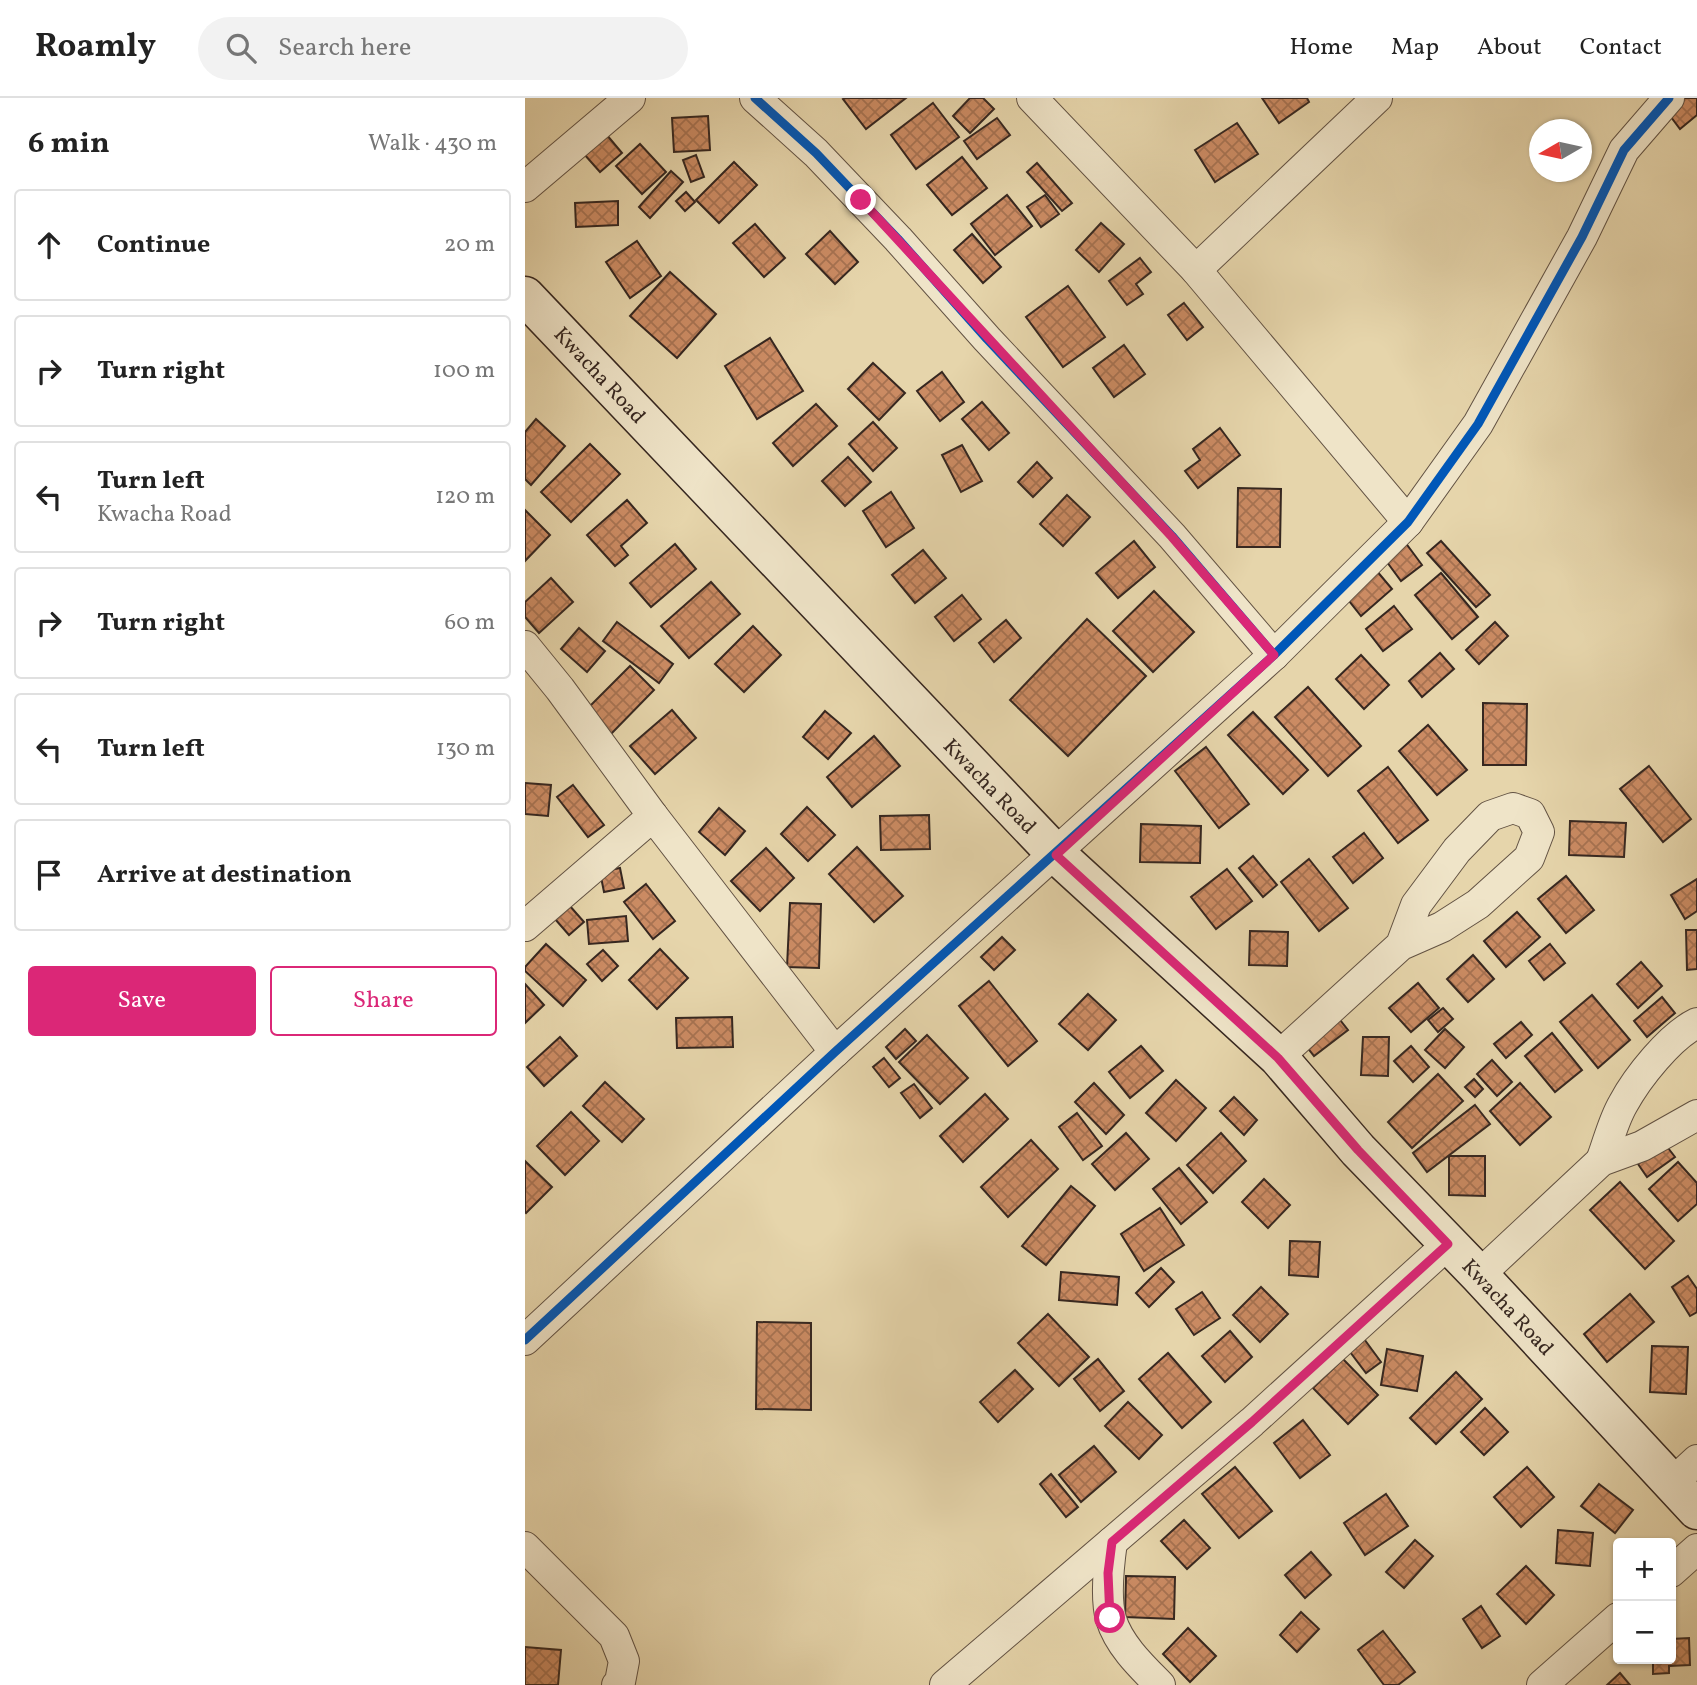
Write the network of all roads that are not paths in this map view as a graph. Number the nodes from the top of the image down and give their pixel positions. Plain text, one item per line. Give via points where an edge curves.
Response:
1 (630, 98) edge
2 (755, 98) edge
3 (1377, 98) edge
4 (1669, 98) edge
5 (1046, 103) edge
6 (525, 187) edge
7 (1196, 270) junction
8 (525, 296) edge
9 (1408, 522) junction
10 (525, 646) edge
11 (1274, 655) junction
12 (653, 816) junction
13 (1056, 855) junction
14 (525, 926) edge
15 (1401, 946) junction
16 (1697, 1023) edge
17 (835, 1052) junction
18 (1278, 1058) junction
19 (1697, 1115) edge
20 (1601, 1161) junction
21 (1448, 1244) junction
22 (1479, 1275) junction
23 (525, 1340) edge
24 (1689, 1485) edge
25 (1112, 1542) junction
26 (525, 1547) edge
27 (1697, 1549) edge
28 (1676, 1568) edge
29 (1613, 1622) edge
30 (617, 1685) edge
31 (945, 1685) edge
32 (1160, 1685) edge
33 (1542, 1685) edge

1 - 6 street
2 - 11 street via 816,153 888,229 1172,537
3 - 7 street
4 - 9 street via 1624,150 1582,237 1478,424
5 - 7 street
7 - 9 street
8 - 13 main road, Kwacha Road
9 - 11 street
10 - 12 street
11 - 13 street
12 - 14 street
12 - 17 street
13 - 17 street
13 - 18 main road, Kwacha Road
15 - 15 street via 1478,904 1529,858 1539,832 1530,814 1513,808 1490,816 1431,883 1416,905
15 - 18 street
16 - 20 street via 1653,1062 1622,1105
17 - 23 street
18 - 21 main road, Kwacha Road
19 - 20 street via 1641,1146
20 - 22 street
21 - 22 main road, Kwacha Road
21 - 25 street
22 - 24 main road, Kwacha Road
25 - 31 street
25 - 32 street via 1110,1618 1128,1651
26 - 30 street via 614,1636 624,1661
27 - 28 street
29 - 33 street

